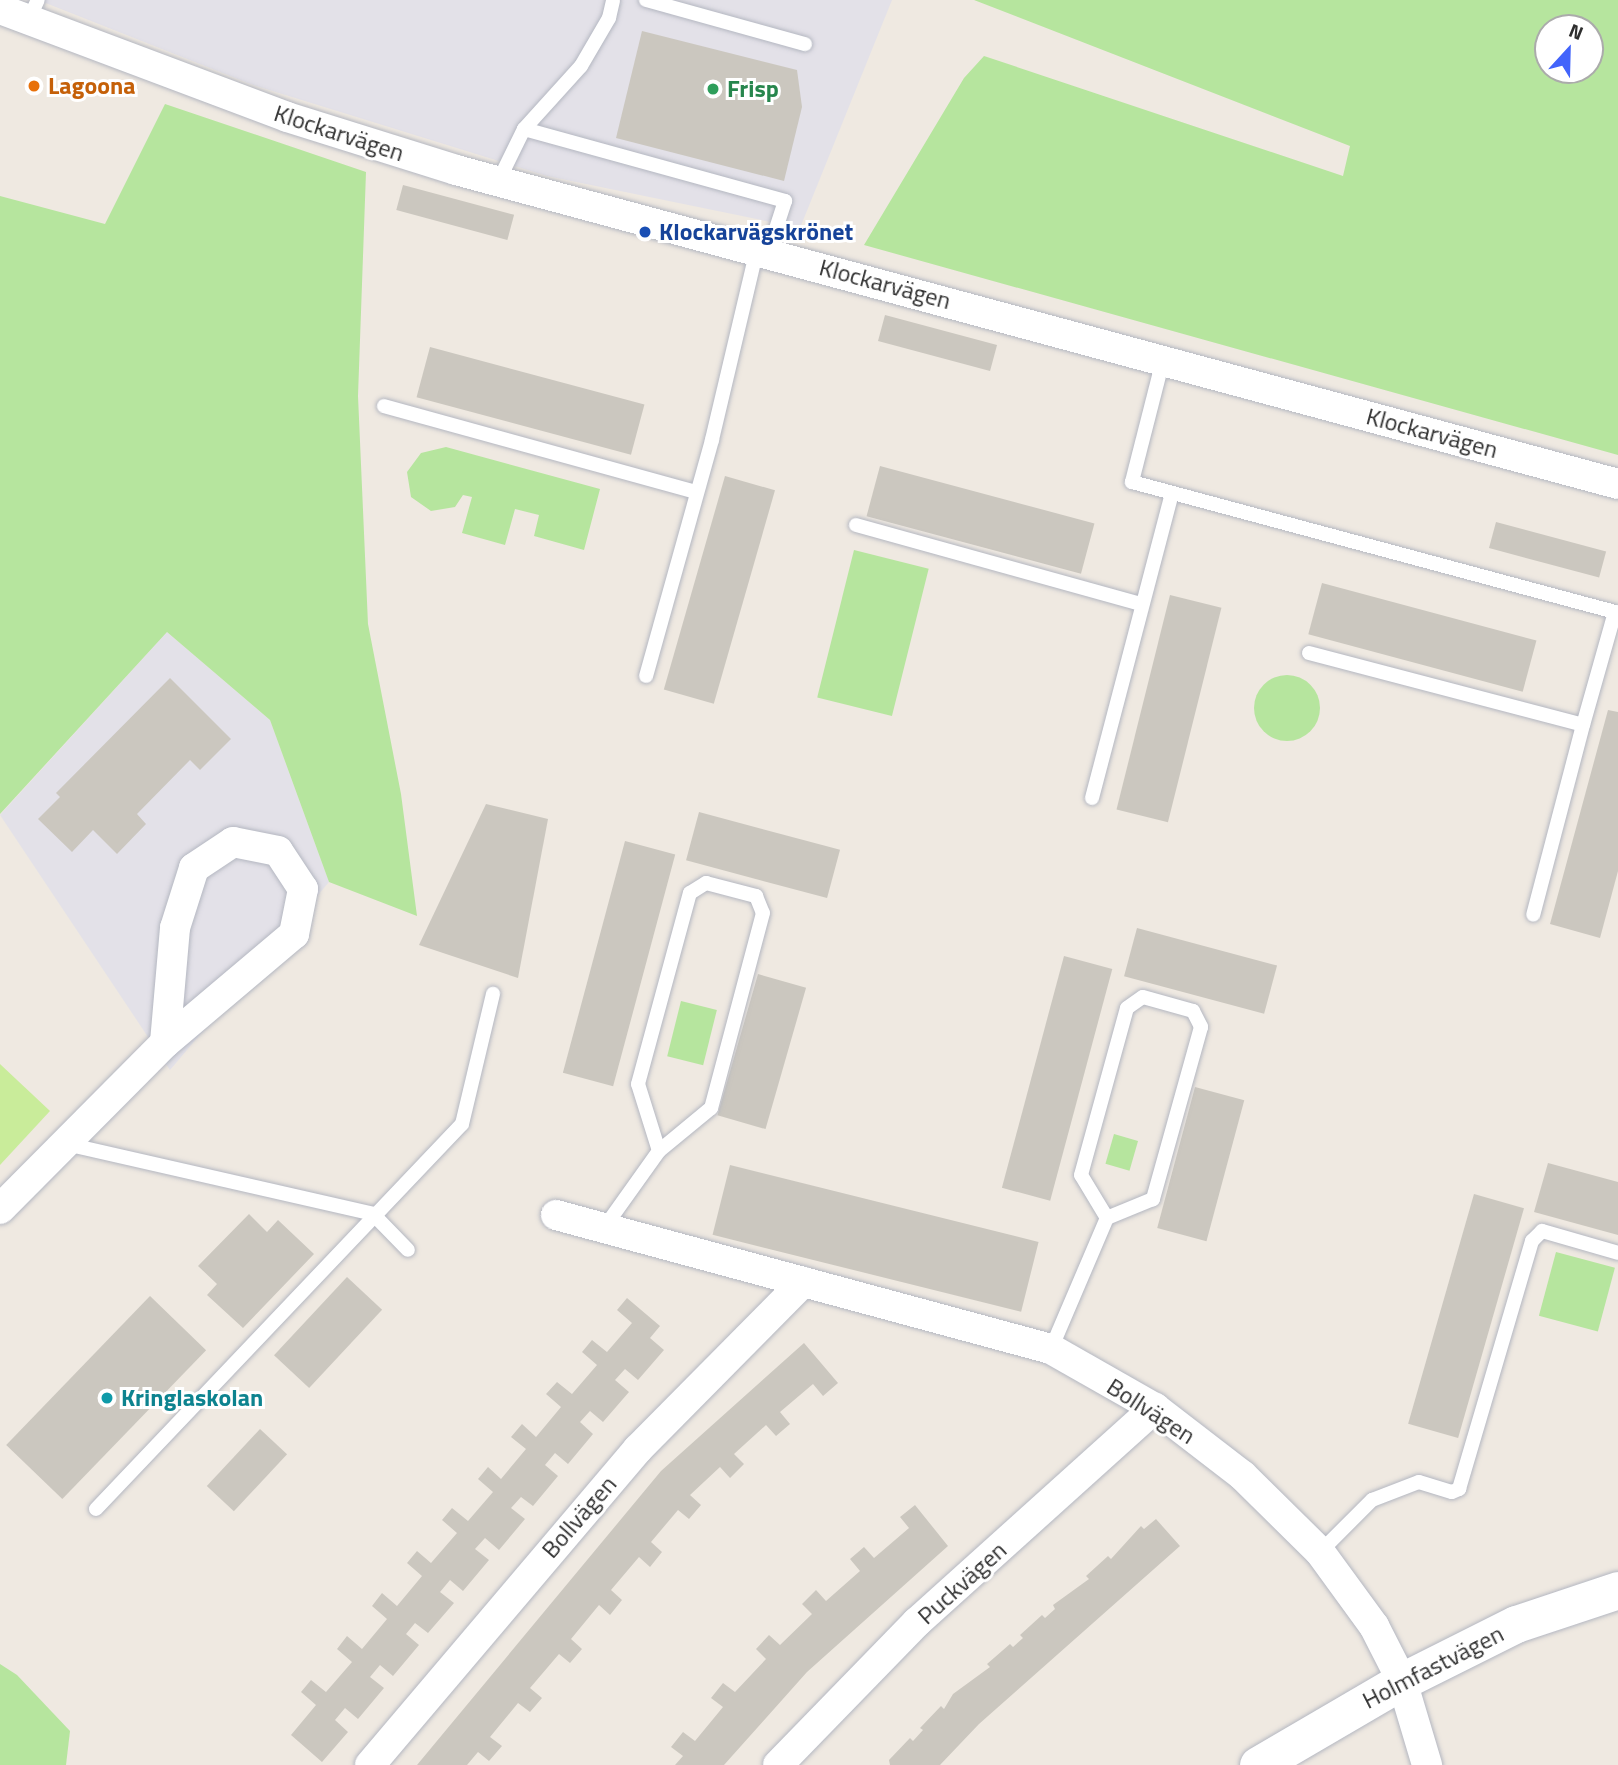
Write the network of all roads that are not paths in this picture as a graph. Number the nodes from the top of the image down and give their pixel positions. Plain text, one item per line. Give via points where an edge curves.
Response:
1 (613, 0) edge
2 (646, 0) edge
3 (0, 9) edge
4 (33, 11) edge
5 (805, 44) dead end
6 (524, 129) junction
7 (498, 181) junction
8 (763, 251) junction
9 (1163, 360) junction
10 (384, 406) dead end
11 (1618, 484) edge
12 (696, 492) junction
13 (1172, 494) junction
14 (856, 525) dead end
15 (1140, 604) junction
16 (1309, 653) dead end
17 (646, 676) dead end
18 (1583, 724) junction
19 (1092, 798) dead end
20 (1533, 915) dead end
21 (493, 994) dead end
22 (165, 1043) junction
23 (64, 1144) junction
24 (659, 1151) junction
25 (0, 1209) edge
26 (373, 1214) junction
27 (556, 1215) dead end
28 (1107, 1218) junction
29 (604, 1228) junction
30 (408, 1250) dead end
31 (1618, 1253) edge
32 (803, 1282) junction
33 (1051, 1349) junction
34 (1156, 1408) junction
35 (96, 1509) dead end
36 (1320, 1552) junction
37 (1618, 1590) edge
38 (1402, 1681) junction
39 (370, 1765) edge
40 (778, 1765) edge
41 (1258, 1765) edge
42 (1427, 1765) edge

1 - 6 lane via 609,18 581,66
2 - 5 lane
3 - 4 street, Klockarvägen
4 - 7 street, Klockarvägen via 287,117
6 - 7 lane
6 - 8 lane via 785,201 773,238
7 - 8 street, Klockarvägen
8 - 9 street, Klockarvägen
8 - 12 lane via 754,262
9 - 11 street, Klockarvägen
9 - 13 lane via 1132,482
10 - 12 lane
12 - 17 lane
13 - 15 lane
13 - 18 lane via 1615,612
14 - 15 lane
15 - 19 lane
16 - 18 lane
18 - 20 lane
21 - 26 lane via 462,1124
22 - 22 street via 295,934 303,889 278,851 233,842 194,867 175,928
22 - 23 street
23 - 25 street
23 - 26 lane
24 - 24 lane via 638,1084 690,893 706,883 756,897 763,913 711,1108
24 - 29 lane
26 - 30 lane
26 - 35 lane
27 - 29 street, Bollvägen
28 - 28 lane via 1081,1175 1127,1008 1143,997 1193,1011 1201,1027 1153,1199
28 - 33 lane
29 - 32 street, Bollvägen
31 - 36 lane via 1542,1231 1532,1241 1459,1489 1452,1492 1419,1482 1371,1500
32 - 33 street, Bollvägen
32 - 39 street, Bollvägen via 638,1449
33 - 34 street, Bollvägen
34 - 36 street, Bollvägen via 1242,1475
34 - 40 street, Puckvägen via 917,1622
36 - 38 street, Bollvägen via 1374,1626
37 - 38 street, Holmfastvägen via 1516,1624
38 - 41 street, Holmfastvägen
38 - 42 street, Bollvägen

